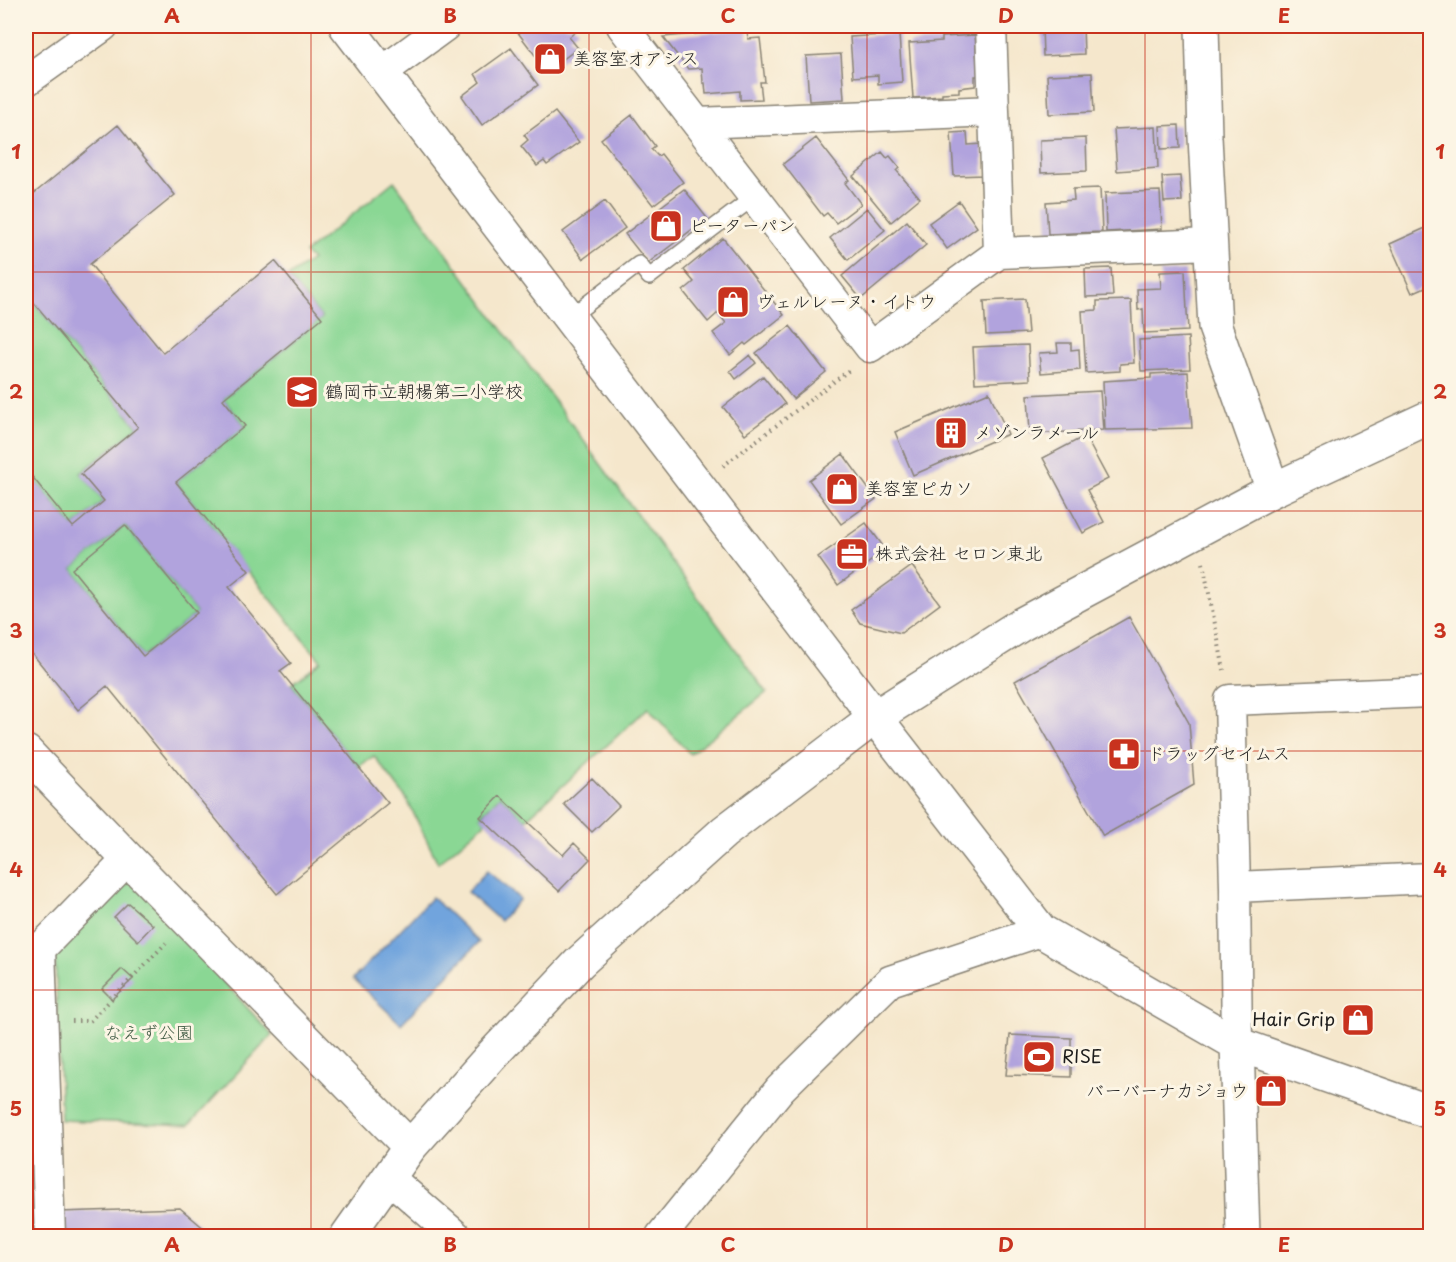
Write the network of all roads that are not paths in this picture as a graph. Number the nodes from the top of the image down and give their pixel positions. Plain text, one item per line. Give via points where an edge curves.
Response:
1 (102, 26) edge
2 (346, 26) edge
3 (445, 26) edge
4 (622, 26) edge
5 (991, 26) edge
6 (1202, 26) edge
7 (382, 72) junction
8 (26, 81) edge
9 (994, 111) junction
10 (697, 123) junction
11 (754, 197) junction
12 (1210, 244) junction
13 (999, 253) junction
14 (570, 317) junction
15 (1431, 417) edge
16 (1273, 490) junction
17 (1431, 692) edge
18 (875, 717) junction
19 (26, 752) edge
20 (128, 860) junction
21 (1431, 878) edge
22 (1235, 887) junction
23 (1041, 931) junction
24 (1237, 1044) junction
25 (1431, 1112) edge
26 (410, 1147) junction
27 (388, 1178) junction
28 (50, 1236) edge
29 (347, 1236) edge
30 (456, 1236) edge
31 (661, 1236) edge
32 (1243, 1236) edge

1 - 8 street
2 - 7 street
3 - 7 street
4 - 10 street
5 - 9 street
6 - 12 street
7 - 14 street
9 - 10 street
9 - 13 street
10 - 11 street
11 - 13 street via 870,347
11 - 14 lane via 649,277 639,264
12 - 13 street
12 - 16 street via 1215,327
14 - 18 street
15 - 16 street
16 - 18 street via 1022,624
17 - 22 street via 1230,700
18 - 23 street
18 - 26 street via 724,832 579,962
19 - 20 street
20 - 26 street
20 - 28 street via 40,949
21 - 22 street
22 - 24 street
23 - 24 street
23 - 31 street via 890,981 780,1089
24 - 25 street
24 - 32 street
26 - 27 street
27 - 29 street
27 - 30 street

